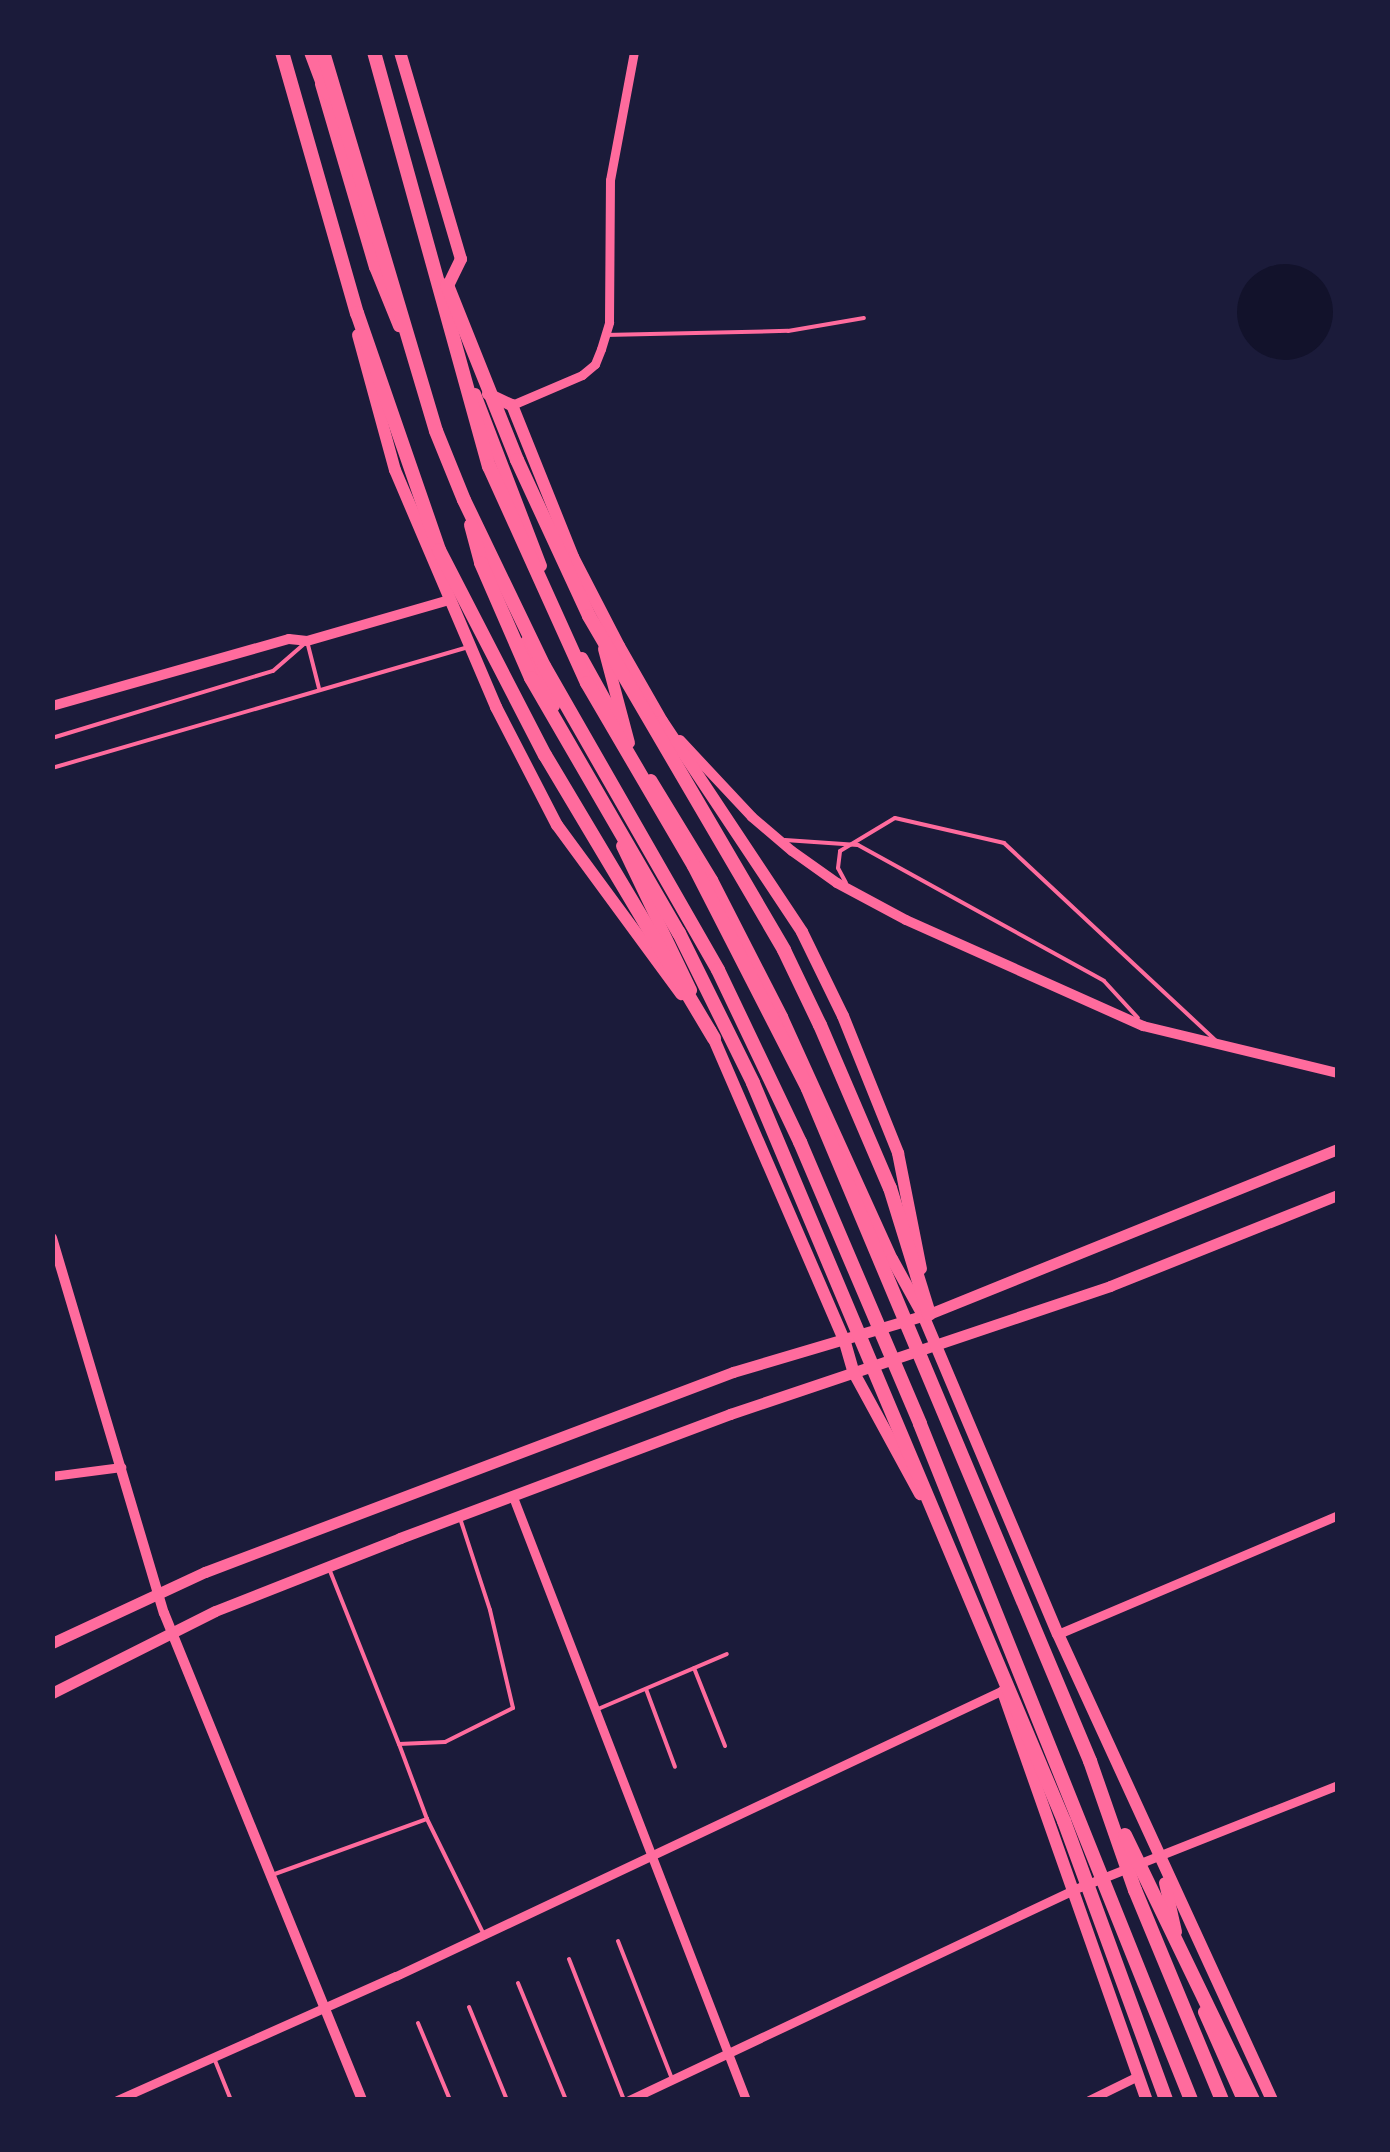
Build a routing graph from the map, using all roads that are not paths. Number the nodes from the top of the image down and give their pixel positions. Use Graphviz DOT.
graph roads {
  1 [pos="282,52"];
  2 [pos="312,52"];
  3 [pos="323,52"];
  4 [pos="372,52"];
  5 [pos="400,52"];
  6 [pos="634,52"];
  7 [pos="362,191"];
  8 [pos="429,239"];
  9 [pos="441,300"];
  10 [pos="864,318"];
  11 [pos="605,335"];
  12 [pos="472,386"];
  13 [pos="512,405"];
  14 [pos="464,500"];
  15 [pos="588,589"];
  16 [pos="450,600"];
  17 [pos="307,641"];
  18 [pos="470,647"];
  19 [pos="319,688"];
  20 [pos="52,706"];
  21 [pos="662,721"];
  22 [pos="52,738"];
  23 [pos="630,743"];
  24 [pos="52,768"];
  25 [pos="776,838"];
  26 [pos="850,842"];
  27 [pos="854,893"];
  28 [pos="1143,1026"];
  29 [pos="714,1038"];
  30 [pos="1228,1048"];
  31 [pos="1338,1073"];
  32 [pos="1338,1149"];
  33 [pos="1338,1195"];
  34 [pos="52,1238"];
  35 [pos="56,1251"];
  36 [pos="926,1314"];
  37 [pos="844,1338"];
  38 [pos="936,1345"];
  39 [pos="854,1374"];
  40 [pos="121,1466"];
  41 [pos="52,1476"];
  42 [pos="512,1498"];
  43 [pos="1338,1515"];
  44 [pos="460,1516"];
  45 [pos="328,1566"];
  46 [pos="159,1596"];
  47 [pos="1058,1634"];
  48 [pos="172,1635"];
  49 [pos="52,1644"];
  50 [pos="727,1654"];
  51 [pos="694,1668"];
  52 [pos="646,1689"];
  53 [pos="1002,1690"];
  54 [pos="52,1693"];
  55 [pos="596,1710"];
  56 [pos="399,1744"];
  57 [pos="725,1746"];
  58 [pos="1090,1762"];
  59 [pos="674,1767"];
  60 [pos="1338,1785"];
  61 [pos="428,1818"];
  62 [pos="652,1856"];
  63 [pos="1158,1857"];
  64 [pos="270,1876"];
  65 [pos="1074,1889"];
  66 [pos="483,1935"];
  67 [pos="618,1941"];
  68 [pos="569,1960"];
  69 [pos="518,1982"];
  70 [pos="468,2007"];
  71 [pos="325,2008"];
  72 [pos="418,2023"];
  73 [pos="1123,2034"];
  74 [pos="727,2052"];
  75 [pos="214,2057"];
  76 [pos="1138,2076"];
  77 [pos="672,2078"];
  78 [pos="117,2100"];
  79 [pos="231,2100"];
  80 [pos="362,2100"];
  81 [pos="450,2100"];
  82 [pos="507,2100"];
  83 [pos="566,2100"];
  84 [pos="626,2100"];
  85 [pos="746,2100"];
  86 [pos="1089,2100"];
  87 [pos="1147,2100"];
  88 [pos="1166,2100"];
  89 [pos="1191,2100"];
  90 [pos="1222,2100"];
  91 [pos="1243,2100"];
  92 [pos="1253,2100"];
  93 [pos="1272,2100"];
  1 -- 16 [label="main road"];
  1 -- 29 [label="highway"];
  2 -- 7 [label="highway"];
  2 -- 29 [label="main road"];
  3 -- 7 [label="highway"];
  4 -- 8 [label="highway"];
  4 -- 9 [label="main road"];
  5 -- 9 [label="main road"];
  6 -- 11 [label="street"];
  7 -- 14 [label="highway"];
  8 -- 36 [label="highway"];
  8 -- 58 [label="highway"];
  9 -- 12 [label="main road"];
  10 -- 11 [label="lane"];
  11 -- 13 [label="street"];
  12 -- 13 [label="main road"];
  12 -- 23 [label="main road"];
  13 -- 15 [label="main road"];
  14 -- 88 [label="highway"];
  14 -- 89 [label="highway"];
  15 -- 21 [label="main road"];
  15 -- 23 [label="main road"];
  16 -- 17 [label="street"];
  16 -- 18 [label="main road"];
  17 -- 19 [label="lane"];
  17 -- 20 [label="street"];
  17 -- 22 [label="lane"];
  18 -- 19 [label="lane"];
  18 -- 29 [label="main road"];
  19 -- 24 [label="lane"];
  21 -- 25 [label="street"];
  21 -- 36 [label="main road"];
  23 -- 36 [label="main road"];
  25 -- 26 [label="lane"];
  25 -- 27 [label="street"];
  26 -- 27 [label="lane"];
  26 -- 28 [label="lane"];
  26 -- 30 [label="lane"];
  27 -- 28 [label="street"];
  28 -- 30 [label="street"];
  29 -- 37 [label="main road"];
  30 -- 31 [label="street"];
  32 -- 36 [label="main road"];
  33 -- 38 [label="main road"];
  34 -- 35 [label="street"];
  35 -- 40 [label="street"];
  36 -- 37 [label="main road"];
  36 -- 38 [label="main road"];
  37 -- 39 [label="main road"];
  37 -- 46 [label="main road"];
  38 -- 39 [label="main road"];
  38 -- 47 [label="main road"];
  39 -- 42 [label="main road"];
  39 -- 53 [label="main road"];
  40 -- 41 [label="street"];
  40 -- 46 [label="street"];
  42 -- 44 [label="main road"];
  42 -- 55 [label="street"];
  43 -- 47 [label="street"];
  44 -- 45 [label="main road"];
  44 -- 56 [label="lane"];
  45 -- 48 [label="main road"];
  45 -- 56 [label="lane"];
  46 -- 48 [label="street"];
  46 -- 49 [label="main road"];
  47 -- 63 [label="main road"];
  48 -- 54 [label="main road"];
  48 -- 64 [label="street"];
  50 -- 51 [label="lane"];
  51 -- 52 [label="lane"];
  51 -- 57 [label="lane"];
  52 -- 55 [label="lane"];
  52 -- 59 [label="lane"];
  53 -- 62 [label="street"];
  53 -- 65 [label="main road"];
  55 -- 62 [label="street"];
  56 -- 61 [label="lane"];
  58 -- 90 [label="highway"];
  58 -- 92 [label="highway"];
  60 -- 63 [label="street"];
  61 -- 64 [label="lane"];
  61 -- 66 [label="lane"];
  62 -- 66 [label="street"];
  62 -- 74 [label="street"];
  63 -- 65 [label="street"];
  63 -- 91 [label="main road"];
  63 -- 93 [label="main road"];
  64 -- 71 [label="street"];
  65 -- 73 [label="main road"];
  65 -- 74 [label="street"];
  66 -- 71 [label="street"];
  67 -- 77 [label="lane"];
  68 -- 84 [label="lane"];
  69 -- 83 [label="lane"];
  70 -- 82 [label="lane"];
  71 -- 75 [label="street"];
  71 -- 80 [label="street"];
  72 -- 81 [label="lane"];
  73 -- 76 [label="main road"];
  73 -- 88 [label="main road"];
  74 -- 77 [label="street"];
  74 -- 85 [label="street"];
  75 -- 78 [label="street"];
  75 -- 79 [label="lane"];
  76 -- 86 [label="street"];
  76 -- 87 [label="main road"];
  77 -- 84 [label="street"];
}
